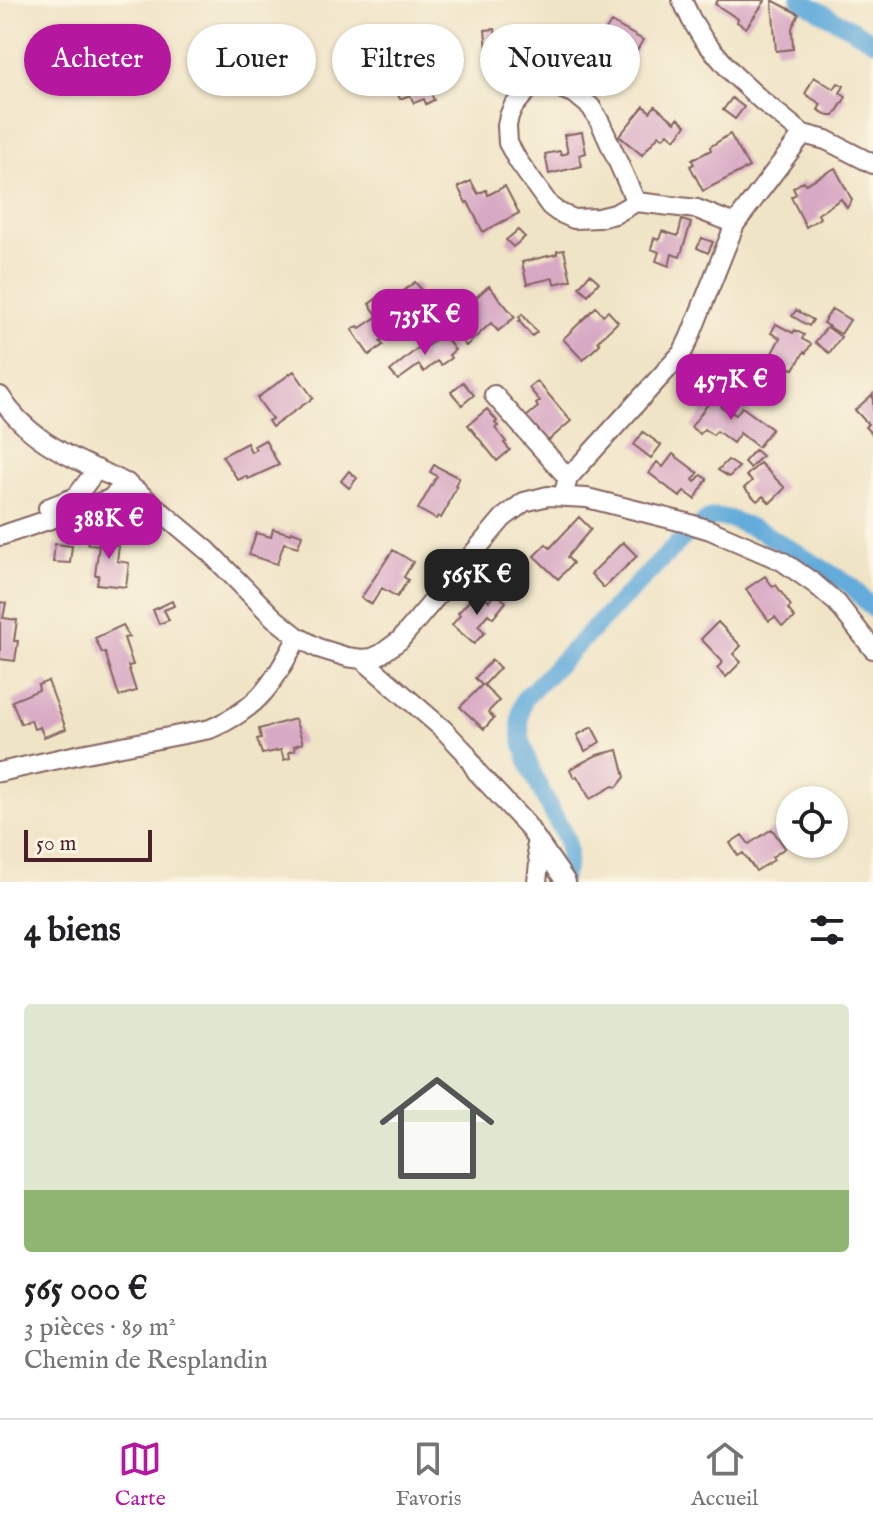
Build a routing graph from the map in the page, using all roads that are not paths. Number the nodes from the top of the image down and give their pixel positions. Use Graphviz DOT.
graph roads {
  1 [pos="682,0"];
  2 [pos="803,134"];
  3 [pos="873,164"];
  4 [pos="636,202"];
  5 [pos="735,224"];
  6 [pos="494,395"];
  7 [pos="0,396"];
  8 [pos="97,469"];
  9 [pos="127,483"];
  10 [pos="566,487"];
  11 [pos="0,525"];
  12 [pos="0,536"];
  13 [pos="298,637"];
  14 [pos="873,649"];
  15 [pos="362,659"];
  16 [pos="0,772"];
  17 [pos="535,836"];
  18 [pos="562,875"];
  19 [pos="537,882"];
  1 -- 2 [label="street"];
  2 -- 3 [label="street"];
  2 -- 5 [label="street"];
  4 -- 4 [label="street"];
  4 -- 5 [label="street"];
  5 -- 10 [label="street"];
  6 -- 10 [label="street"];
  7 -- 8 [label="street"];
  8 -- 9 [label="street"];
  8 -- 11 [label="street"];
  9 -- 12 [label="street"];
  9 -- 13 [label="street"];
  10 -- 14 [label="street"];
  10 -- 15 [label="street"];
  13 -- 15 [label="street"];
  13 -- 16 [label="street"];
  15 -- 17 [label="street"];
  17 -- 18 [label="street"];
  17 -- 19 [label="street"];
}
